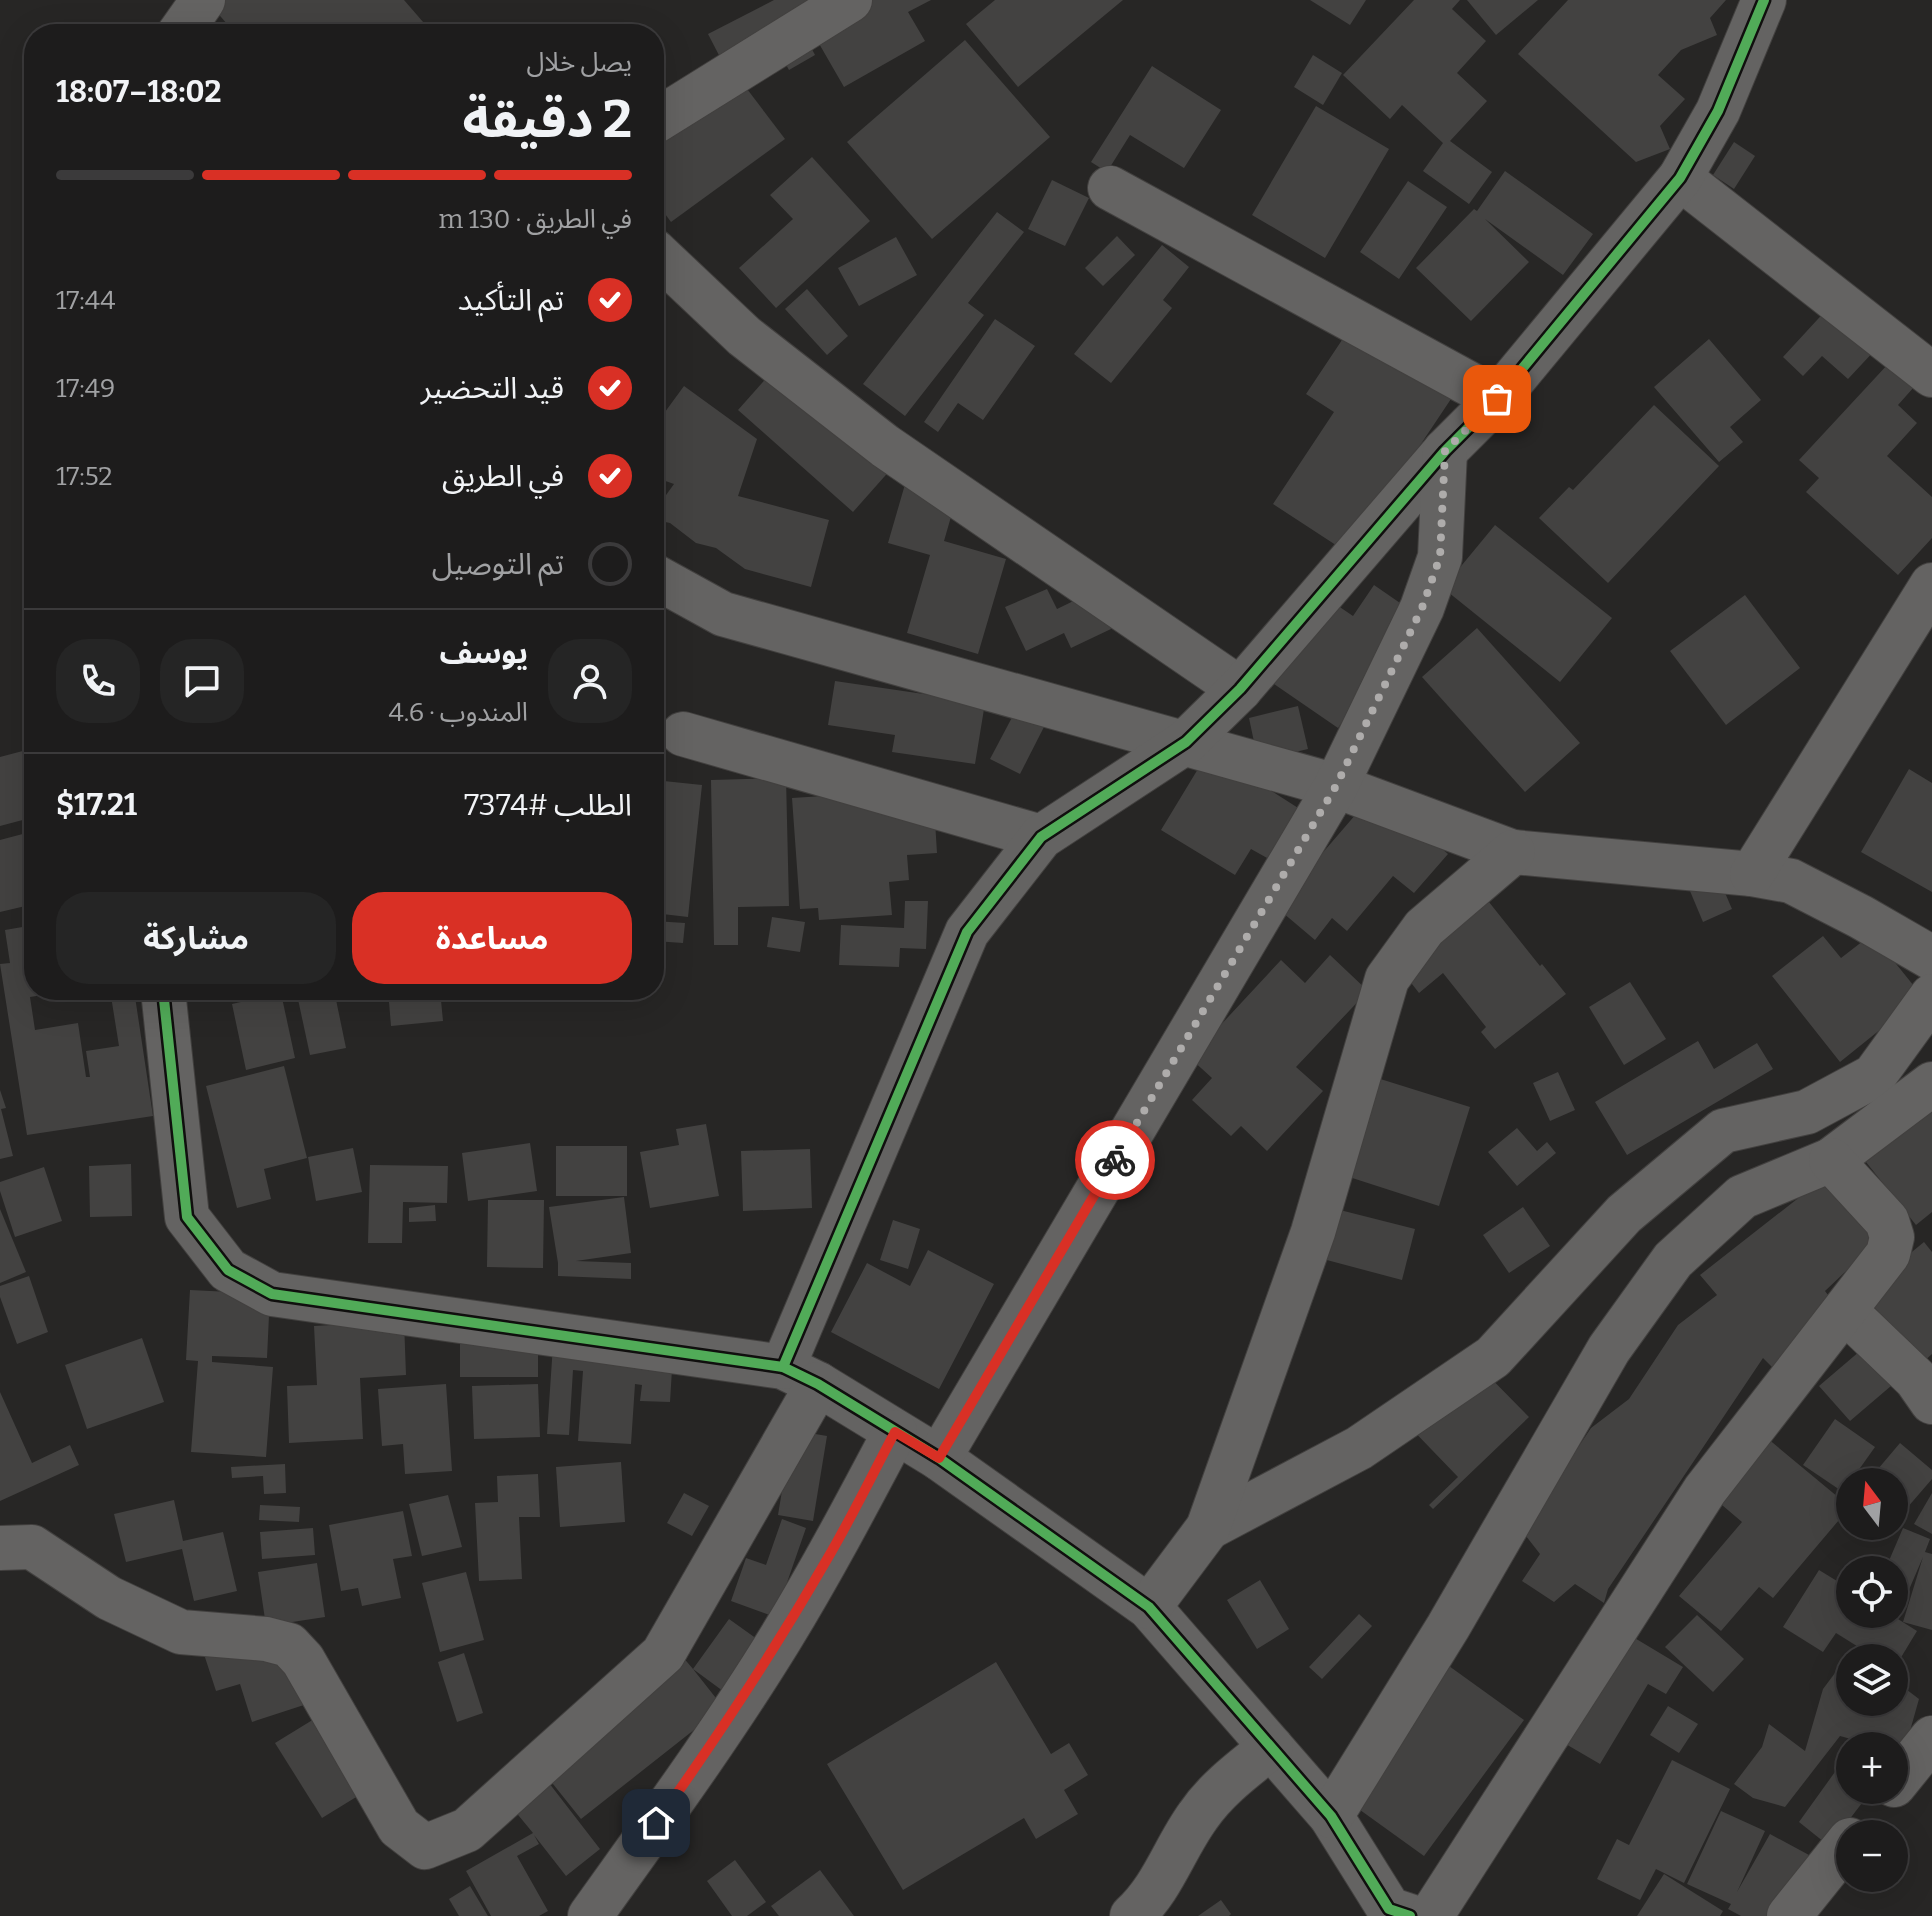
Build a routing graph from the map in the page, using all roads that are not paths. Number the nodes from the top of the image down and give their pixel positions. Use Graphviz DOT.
graph roads {
  1 [pos="203,0"];
  2 [pos="850,0"];
  3 [pos="1764,0"];
  4 [pos="186,24"];
  5 [pos="664,116"];
  6 [pos="1680,178"];
  7 [pos="1110,188"];
  8 [pos="664,260"];
  9 [pos="1932,375"];
  10 [pos="1497,399"];
  11 [pos="1445,451"];
  12 [pos="664,582"];
  13 [pos="1932,585"];
  14 [pos="1240,689"];
  15 [pos="683,734"];
  16 [pos="1186,742"];
  17 [pos="1336,786"];
  18 [pos="1041,837"];
  19 [pos="1513,852"];
  20 [pos="1752,874"];
  21 [pos="1932,958"];
  22 [pos="1932,996"];
  23 [pos="164,1000"];
  24 [pos="1932,1084"];
  25 [pos="1831,1160"];
  26 [pos="1845,1311"];
  27 [pos="801,1375"];
  28 [pos="1932,1402"];
  29 [pos="895,1432"];
  30 [pos="939,1458"];
  31 [pos="1208,1528"];
  32 [pos="0,1548"];
  33 [pos="1149,1607"];
  34 [pos="1932,1738"];
  35 [pos="1271,1747"];
  36 [pos="1908,1768"];
  37 [pos="1879,1804"];
  38 [pos="1331,1816"];
  39 [pos="1866,1820"];
  40 [pos="1836,1857"];
  41 [pos="1405,1914"];
  42 [pos="590,1916"];
  43 [pos="1132,1916"];
  44 [pos="1789,1916"];
  1 -- 4 [label="street"];
  2 -- 5 [label="street"];
  3 -- 6 [label="street"];
  6 -- 9 [label="street"];
  6 -- 10 [label="street"];
  7 -- 10 [label="street"];
  8 -- 14 [label="street"];
  10 -- 11 [label="street"];
  11 -- 14 [label="street"];
  11 -- 17 [label="street"];
  12 -- 16 [label="street"];
  13 -- 20 [label="street"];
  14 -- 16 [label="street"];
  15 -- 18 [label="street"];
  16 -- 17 [label="street"];
  16 -- 18 [label="street"];
  17 -- 19 [label="street"];
  17 -- 30 [label="street"];
  18 -- 27 [label="street"];
  19 -- 20 [label="street"];
  19 -- 31 [label="street"];
  20 -- 21 [label="street"];
  22 -- 31 [label="street"];
  23 -- 27 [label="street"];
  24 -- 25 [label="street"];
  25 -- 26 [label="street"];
  25 -- 38 [label="street"];
  26 -- 28 [label="street"];
  26 -- 41 [label="street"];
  27 -- 29 [label="street"];
  27 -- 32 [label="street"];
  29 -- 30 [label="street"];
  29 -- 42 [label="street"];
  30 -- 33 [label="street"];
  31 -- 33 [label="street"];
  33 -- 35 [label="street"];
  34 -- 36 [label="street"];
  35 -- 38 [label="street"];
  35 -- 43 [label="street"];
  37 -- 39 [label="street"];
  38 -- 41 [label="street"];
  40 -- 44 [label="street"];
}
